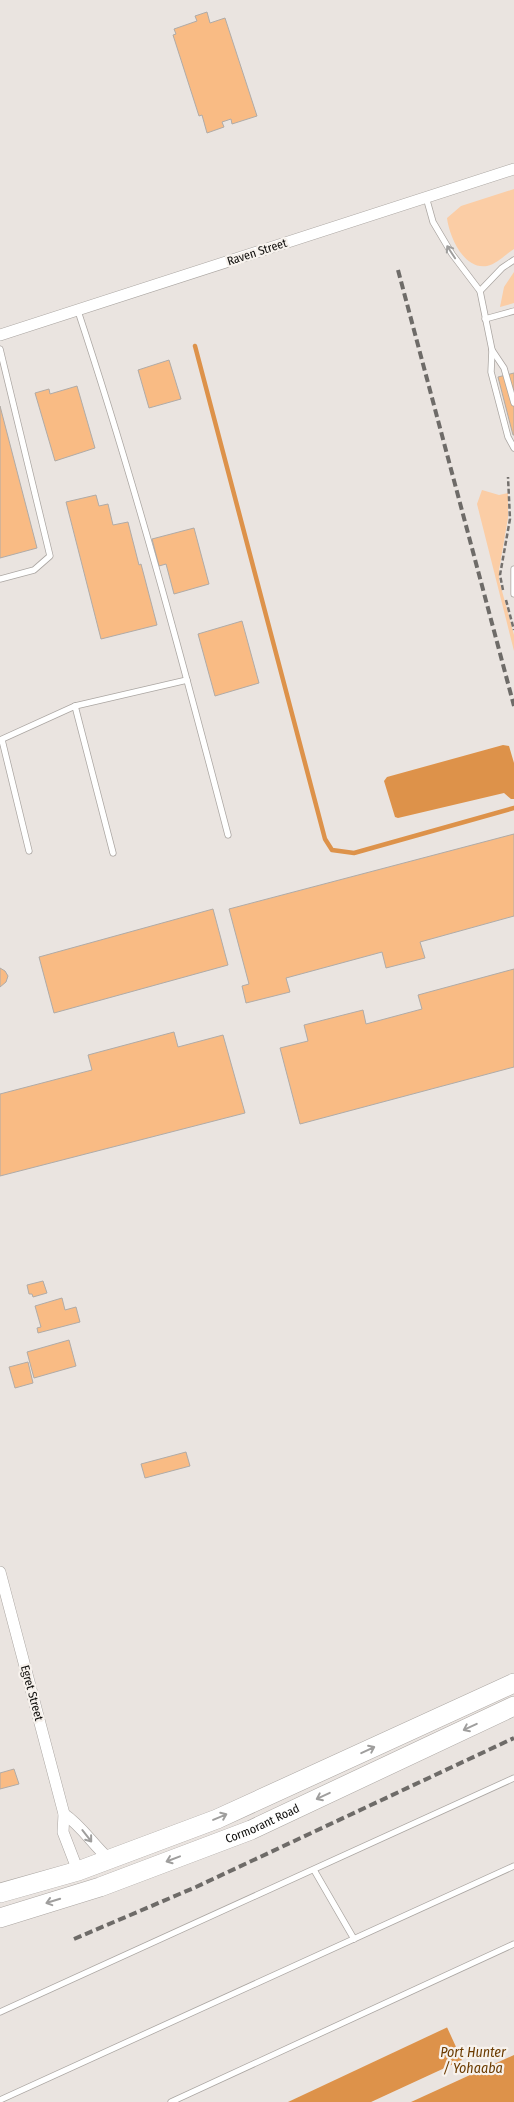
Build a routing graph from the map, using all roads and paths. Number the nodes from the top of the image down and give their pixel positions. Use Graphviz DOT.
graph roads {
  1 [pos="514,169"];
  2 [pos="426,197"];
  3 [pos="514,260"];
  4 [pos="480,291"];
  5 [pos="78,310"];
  6 [pos="514,311"];
  7 [pos="485,319"];
  8 [pos="0,335"];
  9 [pos="0,349"];
  10 [pos="492,350"];
  11 [pos="514,403"];
  12 [pos="514,448"];
  13 [pos="508,478"];
  14 [pos="514,569"];
  15 [pos="0,579"];
  16 [pos="514,594"];
  17 [pos="514,630"];
  18 [pos="187,680"];
  19 [pos="75,706"];
  20 [pos="1,740"];
  21 [pos="228,834"];
  22 [pos="30,851"];
  23 [pos="113,853"];
  24 [pos="0,1572"];
  25 [pos="514,1683"];
  26 [pos="514,1706"];
  27 [pos="514,1778"];
  28 [pos="64,1814"];
  29 [pos="109,1859"];
  30 [pos="514,1866"];
  31 [pos="314,1870"];
  32 [pos="78,1871"];
  33 [pos="100,1887"];
  34 [pos="0,1893"];
  35 [pos="0,1918"];
  36 [pos="354,1939"];
  37 [pos="514,1944"];
  38 [pos="0,2012"];
  39 [pos="0,2100"];
  40 [pos="171,2102"];
  1 -- 2 [label="street, Raven Street"];
  4 -- 2 [label="lane, one-way"];
  2 -- 5 [label="street, Raven Street"];
  3 -- 4 [label="lane"];
  4 -- 7 [label="lane"];
  5 -- 8 [label="street, Raven Street"];
  5 -- 18 [label="lane"];
  6 -- 7 [label="lane"];
  7 -- 10 [label="lane"];
  9 -- 15 [label="lane"];
  10 -- 11 [label="lane"];
  10 -- 12 [label="lane"];
  13 -- 17 [label="path"];
  14 -- 16 [label="lane"];
  18 -- 19 [label="lane"];
  18 -- 21 [label="lane"];
  19 -- 20 [label="lane"];
  19 -- 23 [label="lane"];
  20 -- 22 [label="lane"];
  24 -- 28 [label="street, Egret Street"];
  29 -- 25 [label="main road, Cormorant Road, one-way"];
  26 -- 33 [label="main road, Cormorant Road, one-way"];
  27 -- 31 [label="lane"];
  28 -- 29 [label="street, one-way"];
  28 -- 32 [label="street, Egret Street"];
  29 -- 32 [label="main road, Cormorant Road"];
  30 -- 36 [label="lane"];
  31 -- 36 [label="lane"];
  31 -- 38 [label="lane"];
  32 -- 33 [label="main road"];
  32 -- 34 [label="main road, Cormorant Road"];
  33 -- 35 [label="main road, Cormorant Road, one-way"];
  36 -- 39 [label="lane"];
  37 -- 40 [label="lane"];
}
